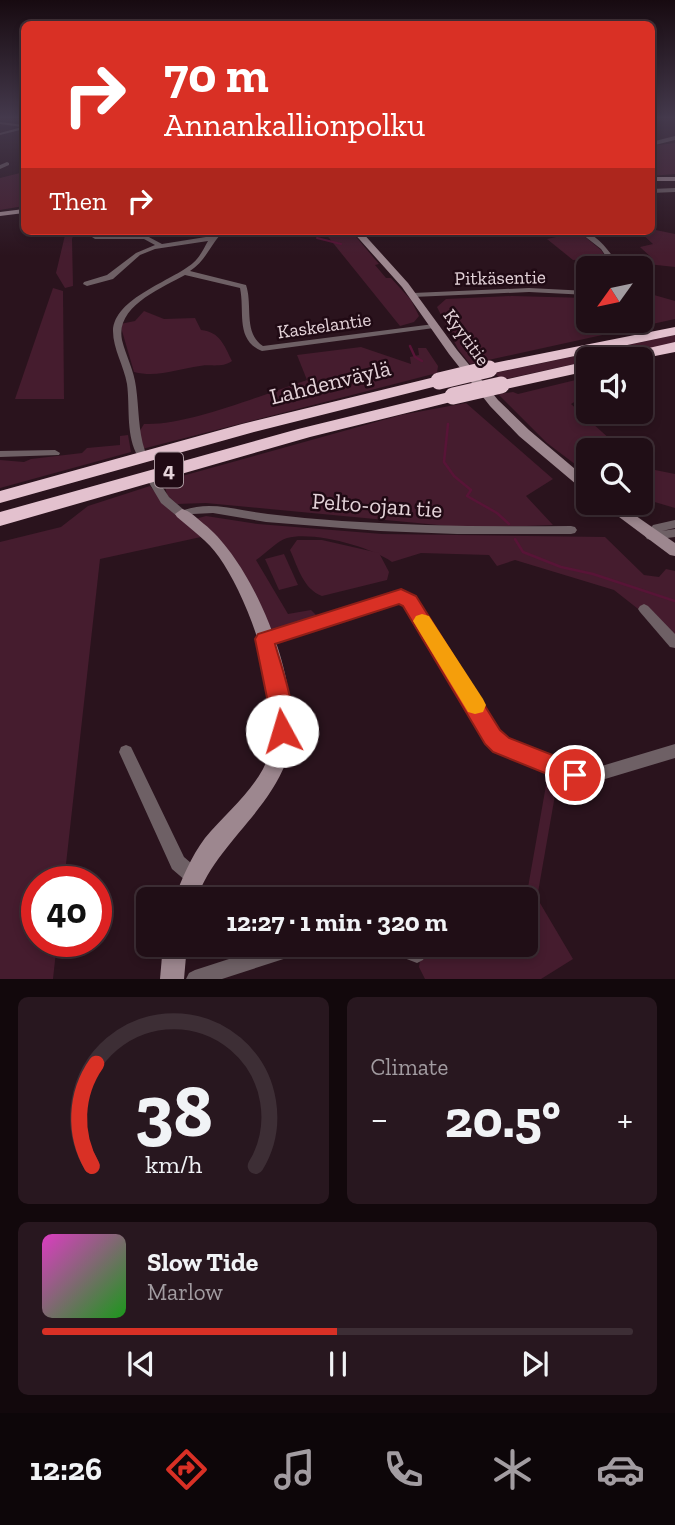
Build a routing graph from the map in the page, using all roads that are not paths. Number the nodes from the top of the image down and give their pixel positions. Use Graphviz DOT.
graph roads {
  1 [pos="655,180"];
  2 [pos="675,180"];
  3 [pos="675,190"];
  4 [pos="655,191"];
  5 [pos="21,211"];
  6 [pos="0,214"];
  7 [pos="216,235"];
  8 [pos="360,235"];
  9 [pos="586,235"];
  10 [pos="95,237"];
  11 [pos="212,238"];
  12 [pos="160,245"];
  13 [pos="609,256"];
  14 [pos="184,272"];
  15 [pos="87,284"];
  16 [pos="576,292"];
  17 [pos="413,295"];
  18 [pos="675,323"];
  19 [pos="434,326"];
  20 [pos="675,331"];
  21 [pos="675,349"];
  22 [pos="653,353"];
  23 [pos="542,358"];
  24 [pos="576,369"];
  25 [pos="55,453"];
  26 [pos="0,454"];
  27 [pos="555,460"];
  28 [pos="576,474"];
  29 [pos="576,478"];
  30 [pos="0,497"];
  31 [pos="182,514"];
  32 [pos="632,515"];
  33 [pos="639,515"];
  34 [pos="0,519"];
  35 [pos="571,530"];
  36 [pos="667,533"];
  37 [pos="675,551"];
  38 [pos="644,609"];
  39 [pos="264,639"];
  40 [pos="675,643"];
  41 [pos="675,751"];
  42 [pos="126,752"];
  43 [pos="192,876"];
  44 [pos="189,887"];
  45 [pos="175,957"];
  46 [pos="262,957"];
  47 [pos="172,979"];
  48 [pos="195,979"];
  1 -- 2 [label="main road"];
  3 -- 4 [label="street"];
  5 -- 6 [label="main road"];
  7 -- 11 [label="street"];
  8 -- 17 [label="main road, Kyytitie"];
  9 -- 13 [label="street"];
  10 -- 12 [label="street"];
  11 -- 12 [label="street"];
  11 -- 14 [label="street"];
  12 -- 15 [label="street"];
  14 -- 19 [label="street, Kaskelantie"];
  14 -- 31 [label="street"];
  16 -- 17 [label="street, Pitkäsentie"];
  17 -- 19 [label="main road, Kyytitie"];
  18 -- 23 [label="highway"];
  19 -- 27 [label="main road, Kyytitie"];
  20 -- 23 [label="highway, Lahdenväylä / 4"];
  21 -- 22 [label="highway"];
  23 -- 30 [label="highway, Lahdenväylä / 4, bridge"];
  24 -- 34 [label="highway, Lahdenväylä / 4, bridge"];
  25 -- 26 [label="street"];
  27 -- 28 [label="main road, Kyytitie"];
  27 -- 29 [label="main road, Kyytitie"];
  31 -- 35 [label="street, Pelto-ojan tie"];
  31 -- 39 [label="main road"];
  32 -- 36 [label="main road"];
  33 -- 36 [label="main road"];
  36 -- 37 [label="main road"];
  38 -- 40 [label="street"];
  39 -- 41 [label="street"];
  39 -- 43 [label="main road"];
  42 -- 43 [label="street"];
  43 -- 44 [label="main road"];
  45 -- 47 [label="main road"];
  46 -- 48 [label="street"];
}
